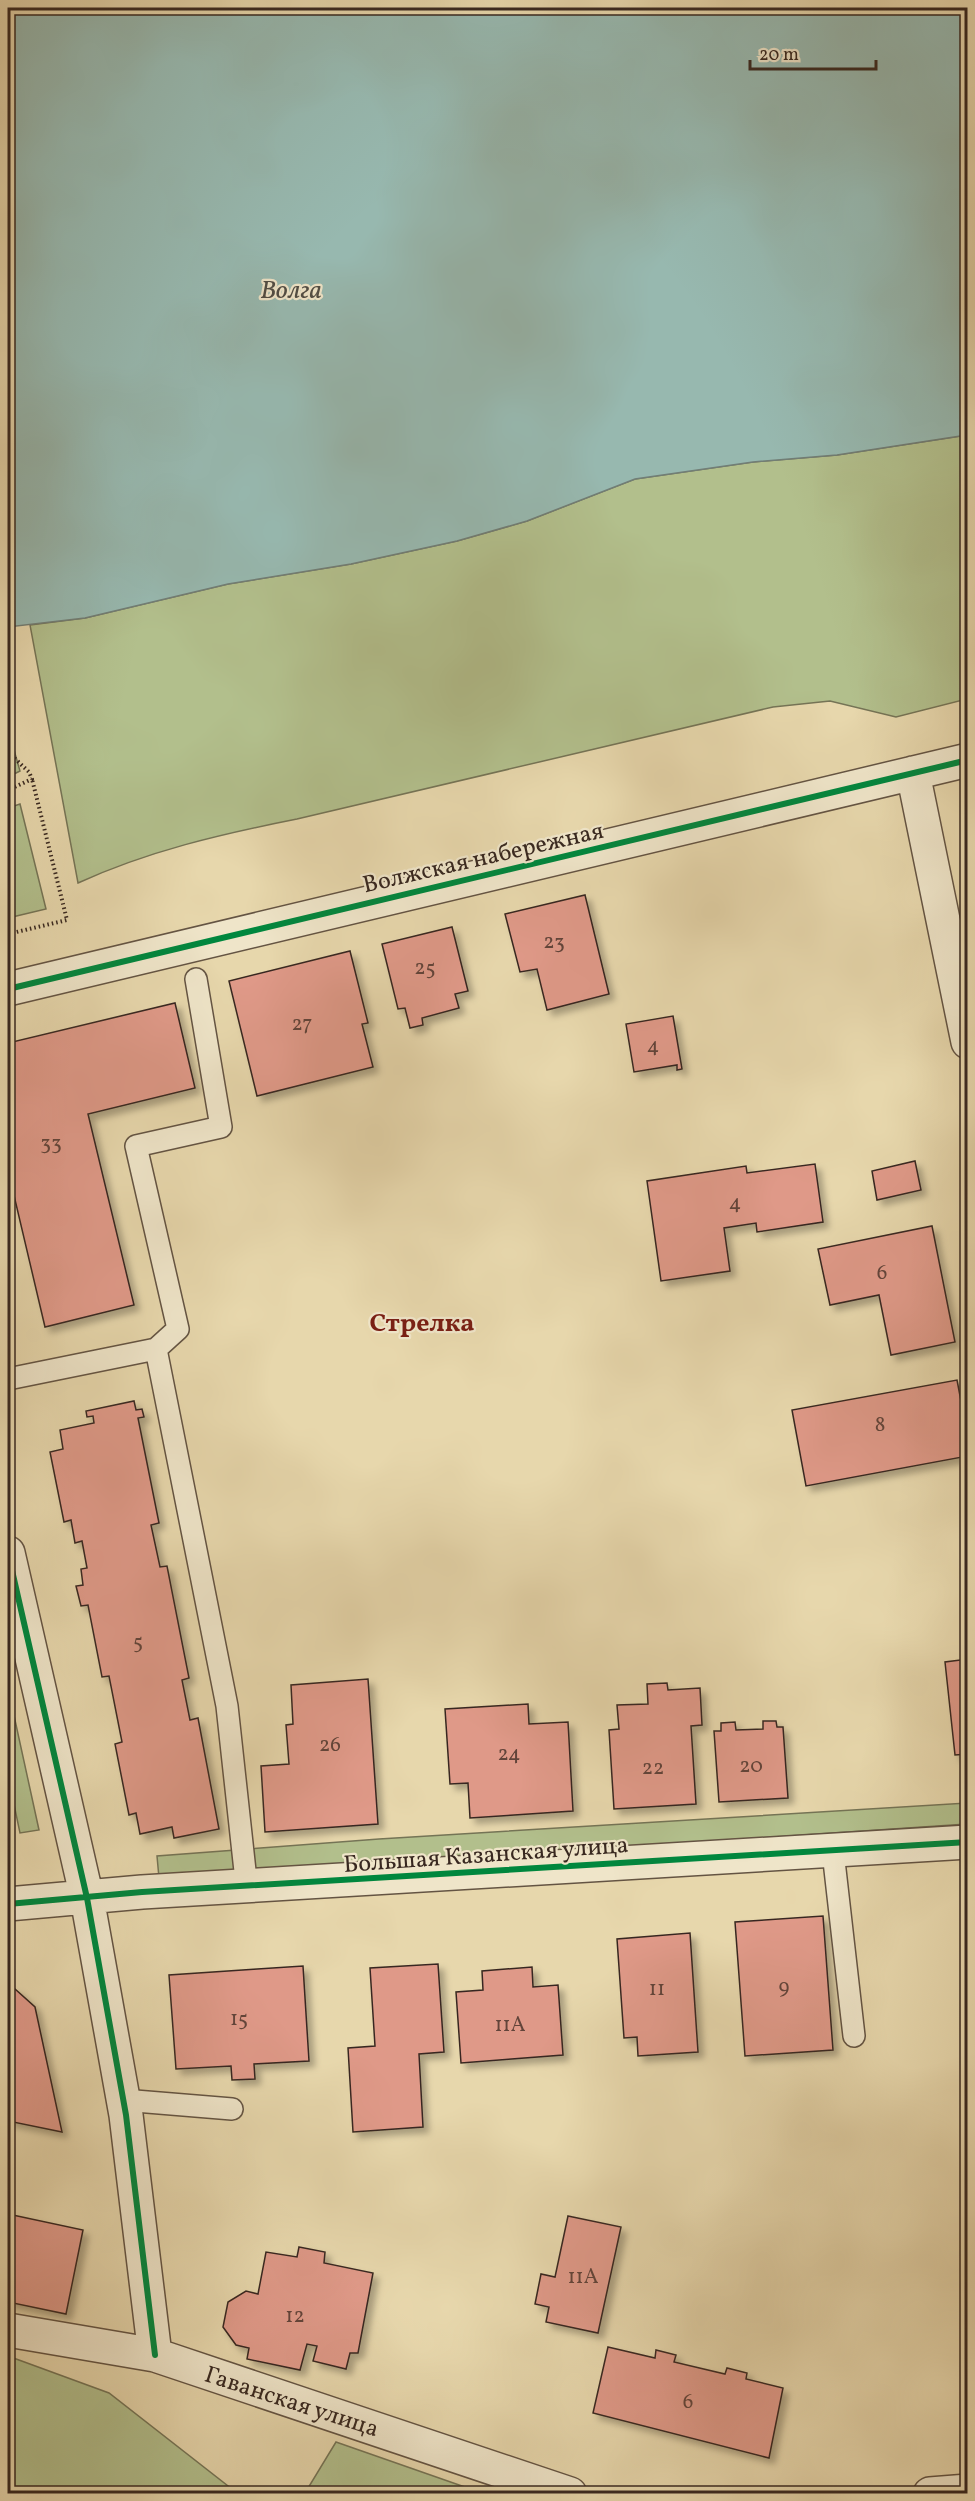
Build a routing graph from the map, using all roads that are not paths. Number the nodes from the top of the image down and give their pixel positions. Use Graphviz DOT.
graph roads {
  1 [pos="968,760"];
  2 [pos="913,773"];
  3 [pos="196,979"];
  4 [pos="8,988"];
  5 [pos="968,1042"];
  6 [pos="156,1349"];
  7 [pos="8,1379"];
  8 [pos="8,1553"];
  9 [pos="968,1842"];
  10 [pos="833,1852"];
  11 [pos="244,1887"];
  12 [pos="87,1898"];
  13 [pos="8,1904"];
  14 [pos="854,2036"];
  15 [pos="123,2100"];
  16 [pos="232,2109"];
  17 [pos="8,2330"];
  18 [pos="155,2355"];
  19 [pos="968,2491"];
  20 [pos="570,2493"];
  21 [pos="930,2493"];
  1 -- 2 [label="street, Волжская набережная"];
  2 -- 4 [label="street, Волжская набережная"];
  2 -- 5 [label="street"];
  3 -- 6 [label="lane"];
  6 -- 7 [label="lane"];
  6 -- 11 [label="lane"];
  8 -- 12 [label="street"];
  9 -- 10 [label="street, Большая Казанская улица"];
  10 -- 11 [label="street, Большая Казанская улица"];
  10 -- 14 [label="lane"];
  11 -- 12 [label="street, Большая Казанская улица"];
  12 -- 13 [label="street, Большая Казанская улица"];
  12 -- 15 [label="street"];
  15 -- 16 [label="lane"];
  15 -- 18 [label="street"];
  17 -- 18 [label="street, Гаванская улица"];
  18 -- 20 [label="street, Гаванская улица"];
  19 -- 21 [label="street"];
}
